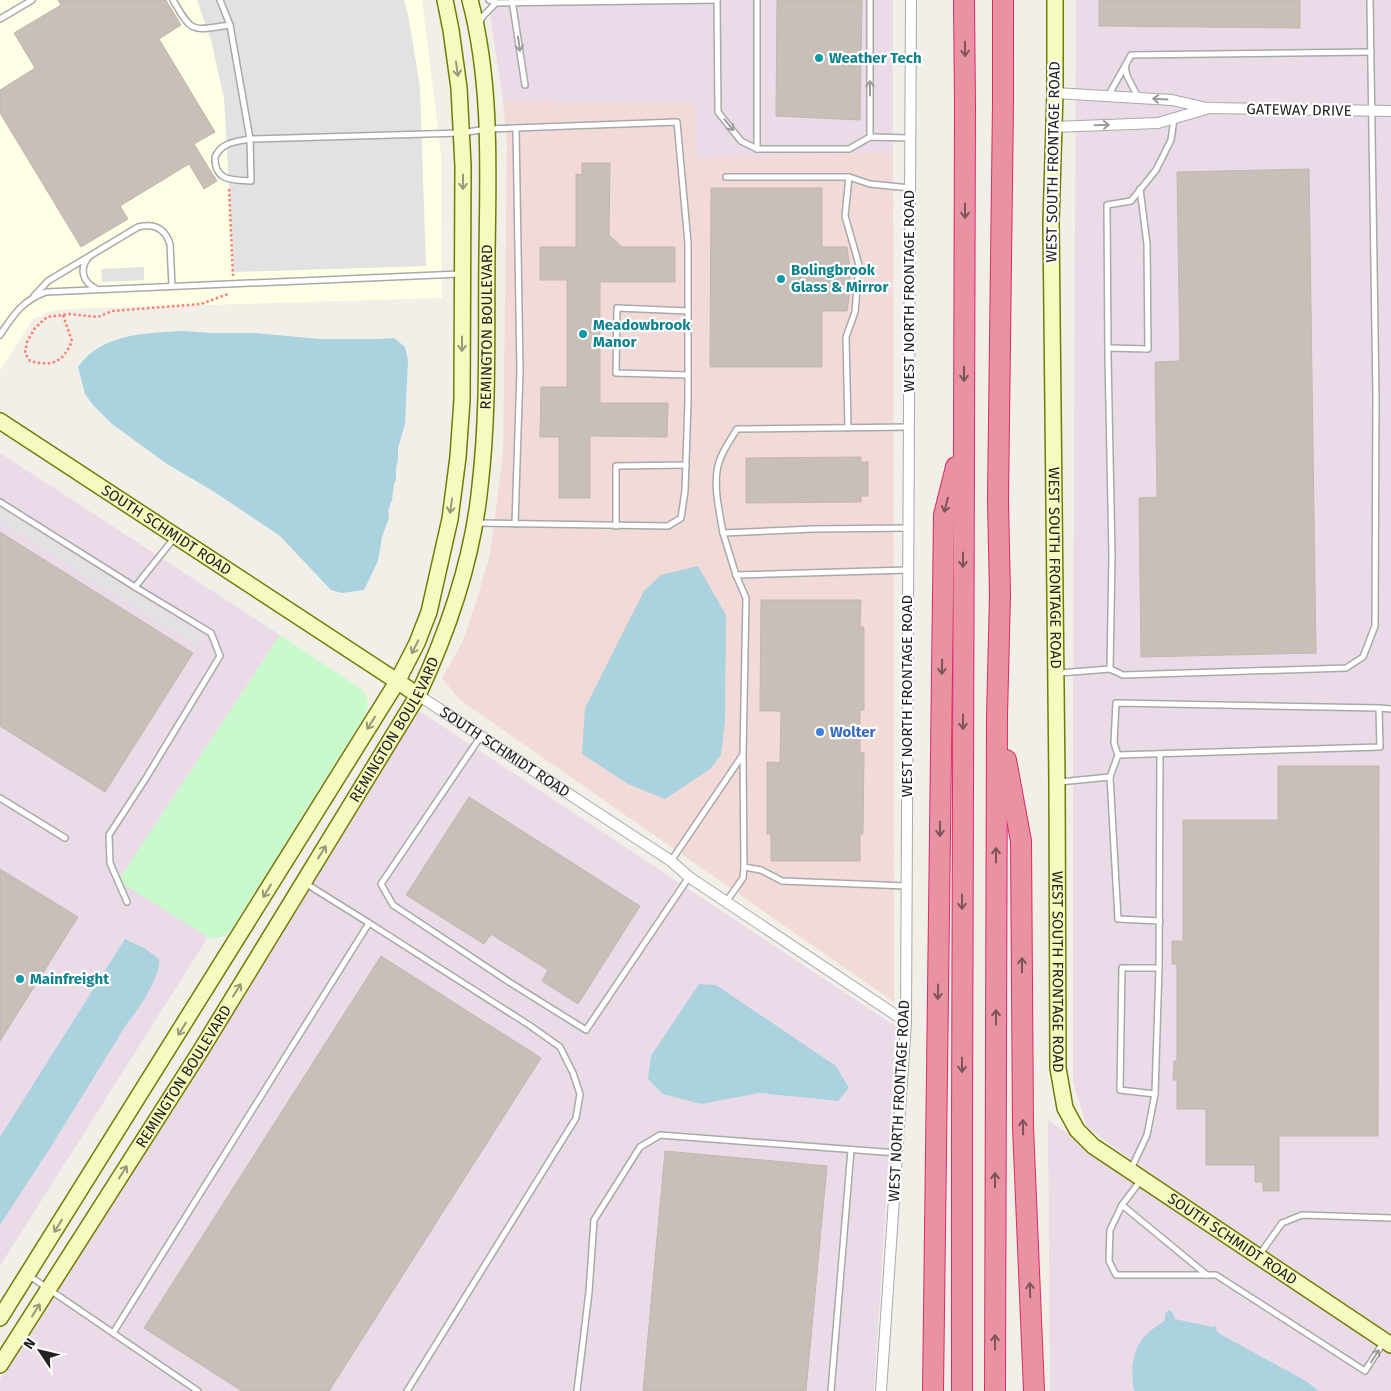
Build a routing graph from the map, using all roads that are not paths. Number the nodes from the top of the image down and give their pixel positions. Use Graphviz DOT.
graph roads {
  1 [pos="32,0"];
  2 [pos="173,0"];
  3 [pos="220,0"];
  4 [pos="445,0"];
  5 [pos="470,0"];
  6 [pos="489,0"];
  7 [pos="717,0"];
  8 [pos="757,0"];
  9 [pos="870,0"];
  10 [pos="911,0"];
  11 [pos="964,0"];
  12 [pos="1003,0"];
  13 [pos="1055,0"];
  14 [pos="1370,0"];
  15 [pos="512,1"];
  16 [pos="591,1"];
  17 [pos="496,3"];
  18 [pos="0,19"];
  19 [pos="230,26"];
  20 [pos="477,28"];
  21 [pos="1371,52"];
  22 [pos="1125,66"];
  23 [pos="525,85"];
  24 [pos="1055,93"];
  25 [pos="1108,96"];
  26 [pos="1139,98"];
  27 [pos="1207,108"];
  28 [pos="1371,111"];
  29 [pos="1391,111"];
  30 [pos="1174,119"];
  31 [pos="1054,127"];
  32 [pos="516,128"];
  33 [pos="487,129"];
  34 [pos="461,133"];
  35 [pos="870,137"];
  36 [pos="910,138"];
  37 [pos="250,139"];
  38 [pos="757,149"];
  39 [pos="726,177"];
  40 [pos="849,177"];
  41 [pos="910,188"];
  42 [pos="1140,189"];
  43 [pos="94,254"];
  44 [pos="463,274"];
  45 [pos="172,286"];
  46 [pos="96,289"];
  47 [pos="33,297"];
  48 [pos="688,311"];
  49 [pos="0,335"];
  50 [pos="1108,348"];
  51 [pos="688,375"];
  52 [pos="0,421"];
  53 [pos="909,427"];
  54 [pos="848,428"];
  55 [pos="963,441"];
  56 [pos="686,466"];
  57 [pos="0,502"];
  58 [pos="474,523"];
  59 [pos="515,524"];
  60 [pos="616,526"];
  61 [pos="908,528"];
  62 [pos="723,533"];
  63 [pos="175,536"];
  64 [pos="908,570"];
  65 [pos="736,575"];
  66 [pos="135,588"];
  67 [pos="1110,669"];
  68 [pos="1056,674"];
  69 [pos="397,682"];
  70 [pos="418,695"];
  71 [pos="1379,708"];
  72 [pos="1391,709"];
  73 [pos="997,716"];
  74 [pos="481,736"];
  75 [pos="1160,754"];
  76 [pos="743,755"];
  77 [pos="1118,755"];
  78 [pos="1110,777"];
  79 [pos="1057,782"];
  80 [pos="0,798"];
  81 [pos="65,838"];
  82 [pos="671,861"];
  83 [pos="744,867"];
  84 [pos="689,877"];
  85 [pos="303,882"];
  86 [pos="907,886"];
  87 [pos="127,902"];
  88 [pos="726,902"];
  89 [pos="1160,921"];
  90 [pos="369,923"];
  91 [pos="1160,968"];
  92 [pos="906,1022"];
  93 [pos="1155,1094"];
  94 [pos="1077,1130"];
  95 [pos="851,1150"];
  96 [pos="897,1153"];
  97 [pos="1135,1175"];
  98 [pos="1122,1205"];
  99 [pos="1391,1218"];
  100 [pos="1258,1256"];
  101 [pos="27,1275"];
  102 [pos="1207,1275"];
  103 [pos="48,1290"];
  104 [pos="0,1318"];
  105 [pos="113,1333"];
  106 [pos="1388,1343"];
  107 [pos="0,1366"];
  108 [pos="198,1391"];
  109 [pos="407,1391"];
  110 [pos="577,1391"];
  111 [pos="831,1391"];
  112 [pos="881,1391"];
  113 [pos="933,1391"];
  114 [pos="962,1391"];
  115 [pos="995,1391"];
  116 [pos="1034,1391"];
  1 -- 18 [label="lane"];
  2 -- 19 [label="lane"];
  3 -- 19 [label="lane"];
  4 -- 34 [label="street, REMINGTON BOULEVARD, one-way"];
  5 -- 20 [label="street, REMINGTON BOULEVARD"];
  6 -- 17 [label="lane"];
  7 -- 16 [label="lane"];
  7 -- 38 [label="lane, one-way"];
  8 -- 38 [label="lane"];
  35 -- 9 [label="lane, one-way"];
  10 -- 36 [label="street, WEST NORTH FRONTAGE ROAD"];
  11 -- 55 [label="highway, one-way"];
  12 -- 73 [label="highway"];
  13 -- 24 [label="street, WEST SOUTH FRONTAGE ROAD"];
  14 -- 21 [label="lane"];
  15 -- 16 [label="lane"];
  15 -- 17 [label="lane"];
  15 -- 23 [label="lane, one-way"];
  17 -- 20 [label="lane"];
  19 -- 37 [label="lane"];
  20 -- 33 [label="street, REMINGTON BOULEVARD"];
  21 -- 22 [label="lane"];
  21 -- 28 [label="lane"];
  22 -- 25 [label="lane"];
  22 -- 26 [label="lane"];
  24 -- 25 [label="street, GATEWAY DRIVE"];
  24 -- 31 [label="street, WEST SOUTH FRONTAGE ROAD"];
  25 -- 26 [label="street, GATEWAY DRIVE"];
  27 -- 26 [label="street, GATEWAY DRIVE, one-way"];
  27 -- 28 [label="street, GATEWAY DRIVE"];
  27 -- 30 [label="street, GATEWAY DRIVE"];
  28 -- 29 [label="street, GATEWAY DRIVE"];
  28 -- 67 [label="lane"];
  31 -- 30 [label="street, GATEWAY DRIVE, one-way"];
  30 -- 42 [label="lane"];
  31 -- 68 [label="street, WEST SOUTH FRONTAGE ROAD"];
  32 -- 33 [label="lane"];
  32 -- 48 [label="lane"];
  32 -- 59 [label="lane"];
  33 -- 34 [label="lane"];
  33 -- 58 [label="street, REMINGTON BOULEVARD"];
  34 -- 37 [label="lane"];
  34 -- 44 [label="street, REMINGTON BOULEVARD, one-way"];
  35 -- 36 [label="lane"];
  35 -- 38 [label="lane"];
  36 -- 41 [label="street, WEST NORTH FRONTAGE ROAD"];
  37 -- 37 [label="lane"];
  39 -- 40 [label="lane"];
  40 -- 41 [label="lane"];
  40 -- 54 [label="lane"];
  41 -- 53 [label="street, WEST NORTH FRONTAGE ROAD"];
  42 -- 50 [label="lane"];
  42 -- 50 [label="lane"];
  43 -- 45 [label="lane"];
  43 -- 46 [label="lane"];
  43 -- 47 [label="lane"];
  44 -- 45 [label="lane"];
  44 -- 69 [label="street, REMINGTON BOULEVARD, one-way"];
  45 -- 46 [label="lane"];
  46 -- 47 [label="lane"];
  47 -- 49 [label="lane"];
  48 -- 51 [label="lane"];
  48 -- 51 [label="lane"];
  50 -- 67 [label="lane"];
  51 -- 56 [label="lane"];
  52 -- 63 [label="street, SOUTH SCHMIDT ROAD"];
  53 -- 54 [label="lane"];
  53 -- 61 [label="street, WEST NORTH FRONTAGE ROAD"];
  54 -- 62 [label="lane"];
  55 -- 113 [label="highway, one-way"];
  55 -- 114 [label="highway, one-way"];
  56 -- 60 [label="lane"];
  56 -- 60 [label="lane"];
  57 -- 66 [label="lane"];
  58 -- 59 [label="lane"];
  58 -- 70 [label="street, REMINGTON BOULEVARD"];
  59 -- 60 [label="lane"];
  61 -- 62 [label="lane"];
  61 -- 64 [label="street, WEST NORTH FRONTAGE ROAD"];
  62 -- 65 [label="lane"];
  63 -- 66 [label="lane"];
  63 -- 69 [label="street, SOUTH SCHMIDT ROAD"];
  64 -- 65 [label="lane"];
  64 -- 86 [label="street, WEST NORTH FRONTAGE ROAD"];
  65 -- 76 [label="lane"];
  66 -- 87 [label="lane"];
  67 -- 68 [label="lane"];
  68 -- 79 [label="street, WEST SOUTH FRONTAGE ROAD"];
  69 -- 70 [label="street, SOUTH SCHMIDT ROAD"];
  69 -- 101 [label="street, REMINGTON BOULEVARD, one-way"];
  70 -- 74 [label="street, SOUTH SCHMIDT ROAD"];
  85 -- 70 [label="street, REMINGTON BOULEVARD, one-way"];
  71 -- 72 [label="lane"];
  71 -- 75 [label="lane"];
  71 -- 77 [label="lane"];
  115 -- 73 [label="highway, one-way"];
  116 -- 73 [label="highway, one-way"];
  74 -- 82 [label="street, SOUTH SCHMIDT ROAD"];
  74 -- 84 [label="lane"];
  75 -- 77 [label="lane"];
  75 -- 89 [label="lane"];
  76 -- 82 [label="lane"];
  76 -- 83 [label="lane"];
  77 -- 78 [label="lane"];
  78 -- 79 [label="lane"];
  78 -- 89 [label="lane"];
  79 -- 94 [label="street, WEST SOUTH FRONTAGE ROAD"];
  80 -- 81 [label="lane"];
  82 -- 84 [label="street, SOUTH SCHMIDT ROAD"];
  83 -- 86 [label="lane"];
  83 -- 88 [label="lane"];
  84 -- 88 [label="street, SOUTH SCHMIDT ROAD"];
  85 -- 90 [label="lane"];
  103 -- 85 [label="street, REMINGTON BOULEVARD, one-way"];
  86 -- 92 [label="street, WEST NORTH FRONTAGE ROAD"];
  88 -- 92 [label="street, SOUTH SCHMIDT ROAD"];
  89 -- 91 [label="lane"];
  90 -- 105 [label="lane"];
  90 -- 109 [label="lane"];
  91 -- 93 [label="lane"];
  91 -- 93 [label="lane"];
  92 -- 96 [label="street, WEST NORTH FRONTAGE ROAD"];
  93 -- 97 [label="lane"];
  94 -- 97 [label="street, SOUTH SCHMIDT ROAD"];
  95 -- 96 [label="lane"];
  95 -- 110 [label="lane"];
  95 -- 111 [label="lane"];
  96 -- 112 [label="street, WEST NORTH FRONTAGE ROAD"];
  97 -- 98 [label="lane"];
  97 -- 100 [label="street, SOUTH SCHMIDT ROAD"];
  98 -- 102 [label="lane"];
  98 -- 102 [label="lane"];
  99 -- 100 [label="lane"];
  100 -- 106 [label="street, SOUTH SCHMIDT ROAD"];
  101 -- 103 [label="lane"];
  101 -- 104 [label="street, REMINGTON BOULEVARD"];
  102 -- 106 [label="lane, one-way"];
  103 -- 105 [label="lane"];
  107 -- 103 [label="street, REMINGTON BOULEVARD, one-way"];
  105 -- 108 [label="lane"];
}
